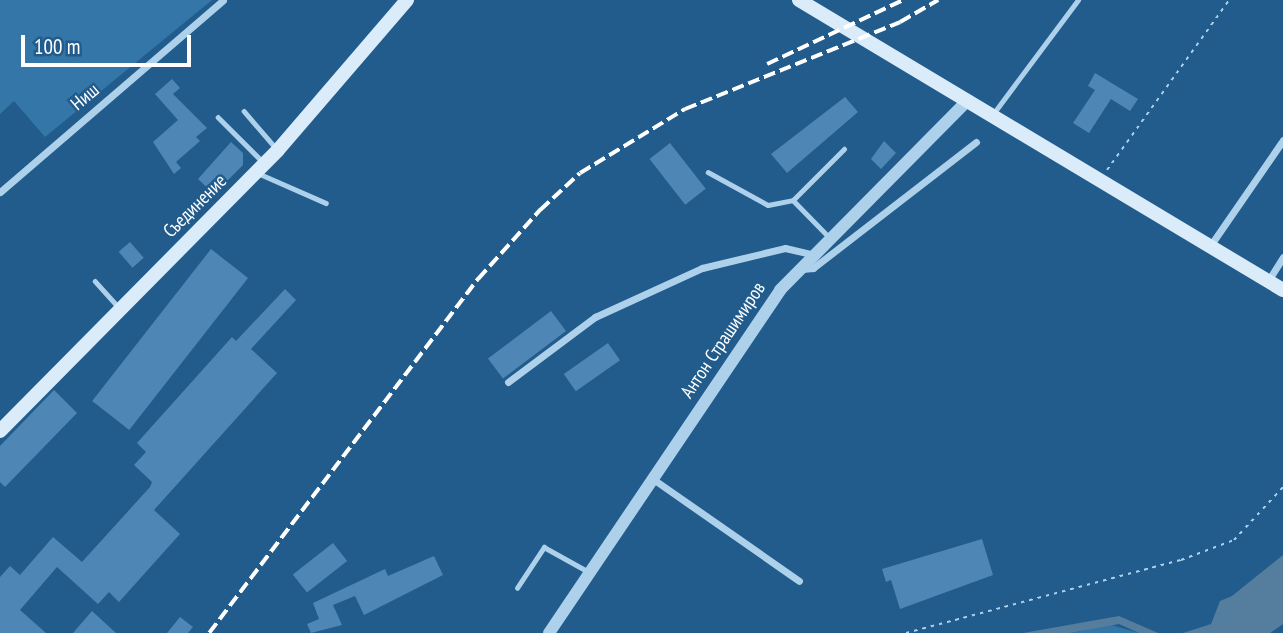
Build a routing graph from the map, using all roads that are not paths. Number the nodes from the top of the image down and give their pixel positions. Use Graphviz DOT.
graph roads {
  1 [pos="223,0"];
  2 [pos="407,0"];
  3 [pos="799,0"];
  4 [pos="1078,0"];
  5 [pos="968,100"];
  6 [pos="244,111"];
  7 [pos="993,115"];
  8 [pos="218,117"];
  9 [pos="1283,140"];
  10 [pos="976,142"];
  11 [pos="844,149"];
  12 [pos="278,150"];
  13 [pos="260,168"];
  14 [pos="708,172"];
  15 [pos="0,192"];
  16 [pos="793,200"];
  17 [pos="326,203"];
  18 [pos="829,237"];
  19 [pos="1210,246"];
  20 [pos="811,254"];
  21 [pos="1283,257"];
  22 [pos="797,269"];
  23 [pos="95,281"];
  24 [pos="1268,281"];
  25 [pos="1283,290"];
  26 [pos="120,308"];
  27 [pos="508,382"];
  28 [pos="0,431"];
  29 [pos="653,479"];
  30 [pos="590,573"];
  31 [pos="799,581"];
  32 [pos="517,588"];
  33 [pos="549,633"];
  1 -- 15 [label="street, Ниш"];
  2 -- 12 [label="main road, Съединение"];
  3 -- 5 [label="main road"];
  4 -- 7 [label="lane"];
  5 -- 7 [label="main road"];
  5 -- 18 [label="street, Антон Страшимиров"];
  6 -- 12 [label="lane"];
  7 -- 19 [label="main road"];
  8 -- 13 [label="lane"];
  9 -- 19 [label="street"];
  10 -- 22 [label="street"];
  11 -- 16 [label="lane"];
  12 -- 13 [label="main road, Съединение"];
  13 -- 17 [label="lane"];
  13 -- 26 [label="main road, Съединение"];
  14 -- 16 [label="lane"];
  16 -- 18 [label="lane"];
  18 -- 20 [label="street, Антон Страшимиров"];
  19 -- 24 [label="main road"];
  20 -- 22 [label="street, Антон Страшимиров"];
  20 -- 27 [label="street"];
  21 -- 24 [label="street"];
  22 -- 29 [label="street, Антон Страшимиров"];
  23 -- 26 [label="lane"];
  24 -- 25 [label="main road"];
  26 -- 28 [label="main road, Съединение"];
  29 -- 30 [label="street, Антон Страшимиров"];
  29 -- 31 [label="street"];
  30 -- 32 [label="lane"];
  30 -- 33 [label="street, Антон Страшимиров"];
}
